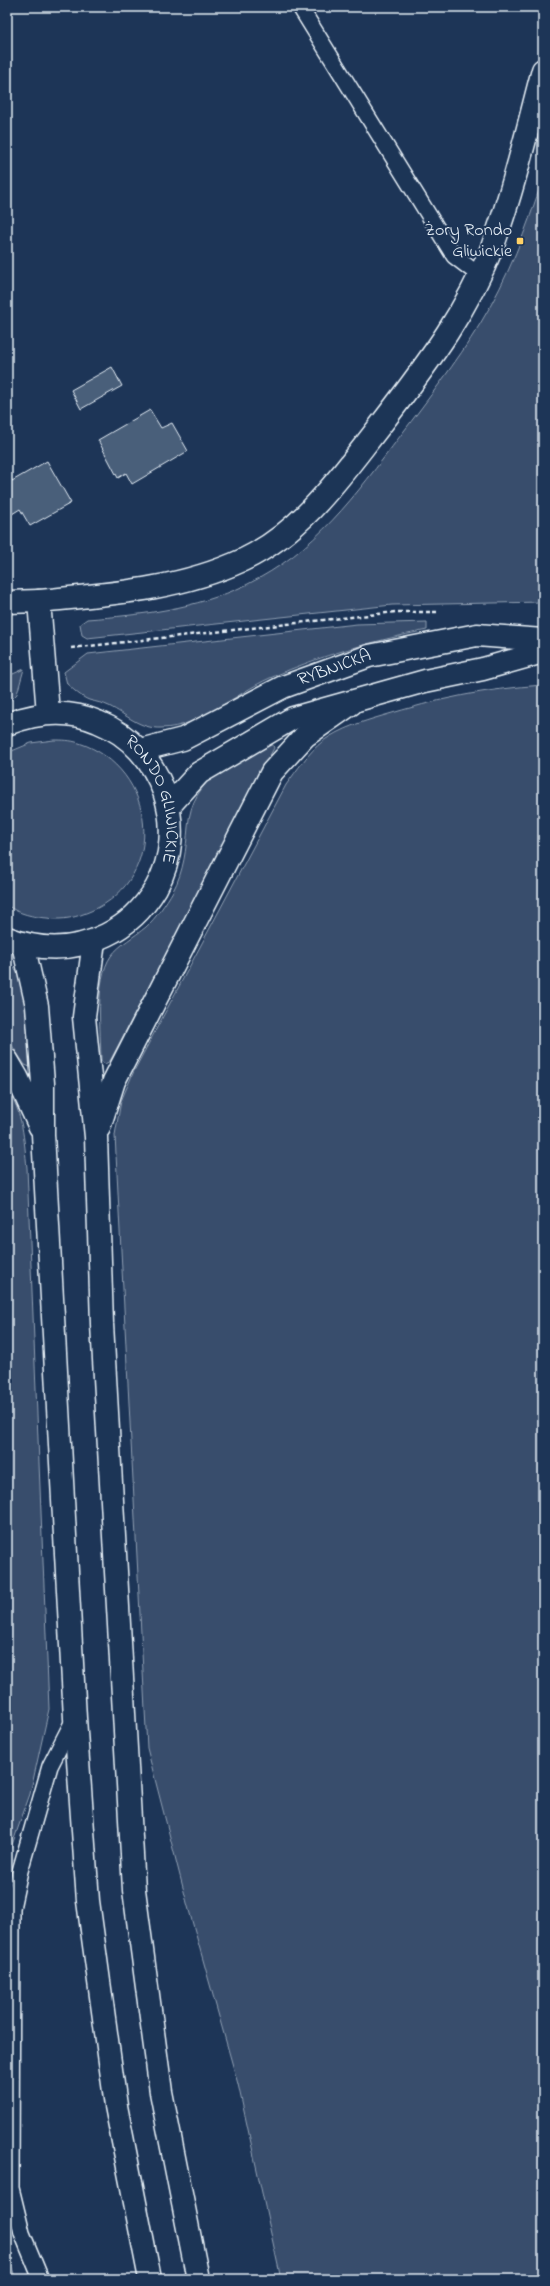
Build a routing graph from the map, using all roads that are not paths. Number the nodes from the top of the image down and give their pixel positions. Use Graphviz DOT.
graph roads {
  1 [pos="300,7"];
  2 [pos="543,70"];
  3 [pos="479,275"];
  4 [pos="39,601"];
  5 [pos="7,602"];
  6 [pos="543,640"];
  7 [pos="543,652"];
  8 [pos="351,704"];
  9 [pos="48,713"];
  10 [pos="7,724"];
  11 [pos="140,750"];
  12 [pos="169,806"];
  13 [pos="15,941"];
  14 [pos="94,941"];
  15 [pos="7,1060"];
  16 [pos="43,1134"];
  17 [pos="96,1137"];
  18 [pos="75,1718"];
  19 [pos="42,2279"];
  20 [pos="150,2279"];
  21 [pos="198,2279"];
  1 -- 3 [label="lane"];
  2 -- 3 [label="main road"];
  3 -- 4 [label="main road"];
  4 -- 5 [label="main road"];
  4 -- 9 [label="main road"];
  6 -- 11 [label="main road, RYBNICKA"];
  7 -- 8 [label="main road, RYBNICKA"];
  8 -- 12 [label="main road, RYBNICKA"];
  8 -- 17 [label="main road"];
  9 -- 10 [label="main road, RONDO GLIWICKIE"];
  9 -- 11 [label="main road, RONDO GLIWICKIE"];
  11 -- 12 [label="main road, RONDO GLIWICKIE"];
  12 -- 14 [label="main road, RONDO GLIWICKIE"];
  13 -- 14 [label="main road, RONDO GLIWICKIE"];
  13 -- 16 [label="main road"];
  14 -- 17 [label="main road"];
  15 -- 16 [label="main road"];
  16 -- 18 [label="main road"];
  17 -- 21 [label="main road"];
  18 -- 19 [label="lane"];
  18 -- 20 [label="main road"];
}
